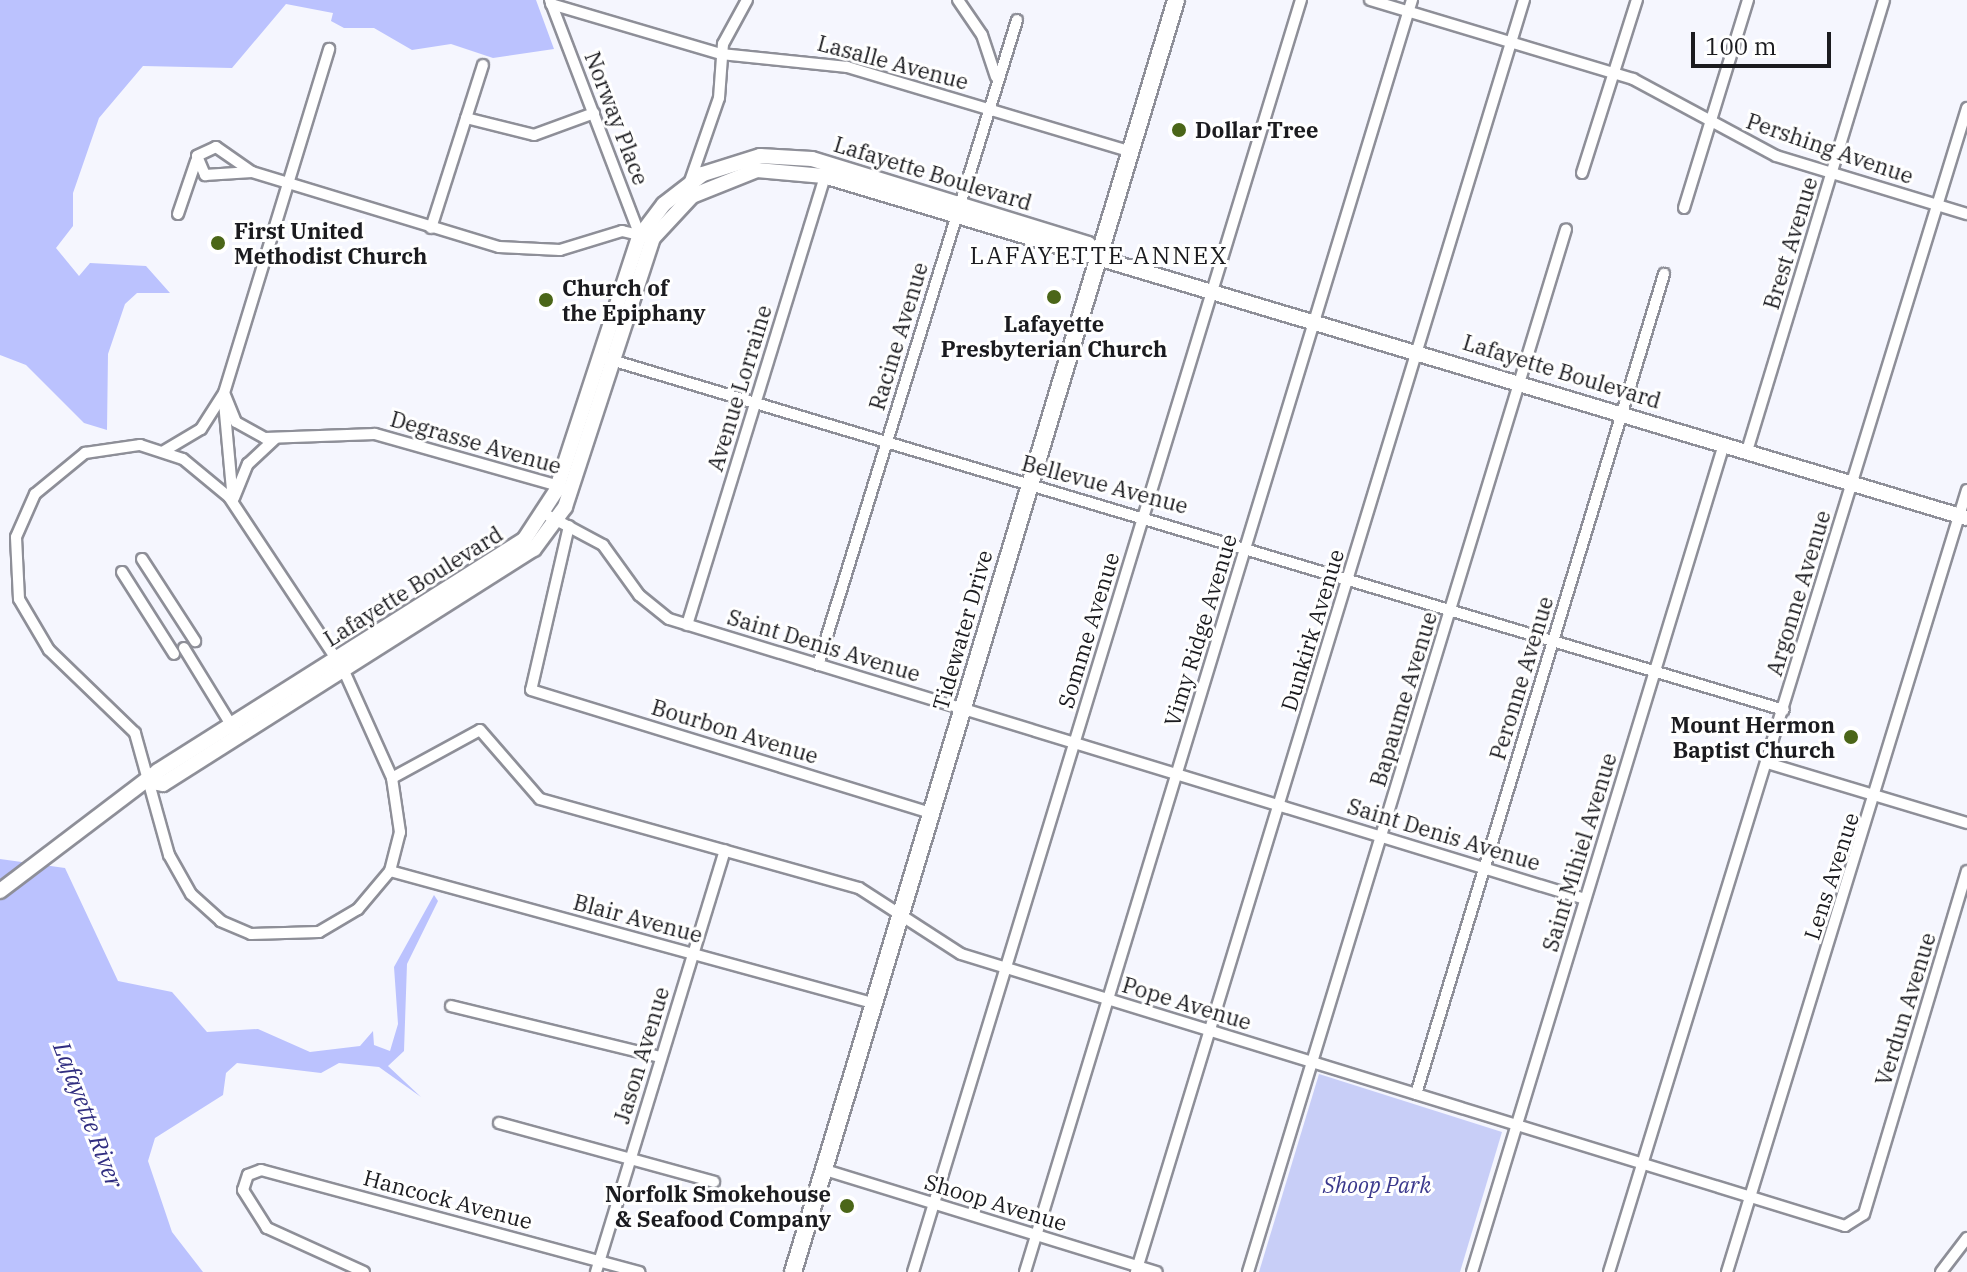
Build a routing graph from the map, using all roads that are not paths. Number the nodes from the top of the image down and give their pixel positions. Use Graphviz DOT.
graph roads {
  1 [pos="747,0"];
  2 [pos="958,0"];
  3 [pos="1176,0"];
  4 [pos="1301,0"];
  5 [pos="1370,0"];
  6 [pos="1412,0"];
  7 [pos="1524,0"];
  8 [pos="1637,0"];
  9 [pos="1748,0"];
  10 [pos="1884,0"];
  11 [pos="551,2"];
  12 [pos="1409,12"];
  13 [pos="1017,20"];
  14 [pos="1511,42"];
  15 [pos="329,49"];
  16 [pos="721,54"];
  17 [pos="483,65"];
  18 [pos="1614,73"];
  19 [pos="996,77"];
  20 [pos="987,108"];
  21 [pos="1967,108"];
  22 [pos="594,113"];
  23 [pos="466,118"];
  24 [pos="1710,123"];
  25 [pos="1129,151"];
  26 [pos="196,161"];
  27 [pos="826,169"];
  28 [pos="252,172"];
  29 [pos="1582,173"];
  30 [pos="1831,173"];
  31 [pos="287,185"];
  32 [pos="690,190"];
  33 [pos="1937,205"];
  34 [pos="1684,208"];
  35 [pos="957,209"];
  36 [pos="178,214"];
  37 [pos="1967,214"];
  38 [pos="431,228"];
  39 [pos="1566,229"];
  40 [pos="640,235"];
  41 [pos="646,251"];
  42 [pos="1097,254"];
  43 [pos="1664,274"];
  44 [pos="1213,288"];
  45 [pos="1316,319"];
  46 [pos="1418,350"];
  47 [pos="605,358"];
  48 [pos="1521,381"];
  49 [pos="224,393"];
  50 [pos="755,404"];
  51 [pos="1622,412"];
  52 [pos="275,439"];
  53 [pos="886,444"];
  54 [pos="1724,444"];
  55 [pos="164,451"];
  56 [pos="1747,451"];
  57 [pos="1027,483"];
  58 [pos="1852,484"];
  59 [pos="565,488"];
  60 [pos="1967,490"];
  61 [pos="233,503"];
  62 [pos="1145,515"];
  63 [pos="1963,517"];
  64 [pos="557,520"];
  65 [pos="1246,545"];
  66 [pos="142,559"];
  67 [pos="122,572"];
  68 [pos="1349,577"];
  69 [pos="1451,608"];
  70 [pos="687,625"];
  71 [pos="1553,640"];
  72 [pos="195,641"];
  73 [pos="818,665"];
  74 [pos="340,666"];
  75 [pos="1654,671"];
  76 [pos="963,708"];
  77 [pos="1784,710"];
  78 [pos="235,730"];
  79 [pos="1075,742"];
  80 [pos="1767,763"];
  81 [pos="1178,774"];
  82 [pos="392,778"];
  83 [pos="152,782"];
  84 [pos="1877,796"];
  85 [pos="1279,805"];
  86 [pos="932,813"];
  87 [pos="1967,823"];
  88 [pos="1381,835"];
  89 [pos="725,850"];
  90 [pos="1484,867"];
  91 [pos="390,871"];
  92 [pos="1967,871"];
  93 [pos="0,891"];
  94 [pos="1585,899"];
  95 [pos="904,913"];
  96 [pos="693,954"];
  97 [pos="1006,968"];
  98 [pos="1108,1000"];
  99 [pos="876,1004"];
  100 [pos="451,1006"];
  101 [pos="1211,1031"];
  102 [pos="661,1057"];
  103 [pos="1312,1062"];
  104 [pos="1416,1094"];
  105 [pos="499,1123"];
  106 [pos="1517,1125"];
  107 [pos="630,1158"];
  108 [pos="1881,1159"];
  109 [pos="1645,1165"];
  110 [pos="825,1170"];
  111 [pos="714,1182"];
  112 [pos="1753,1198"];
  113 [pos="934,1204"];
  114 [pos="1036,1235"];
  115 [pos="1967,1238"];
  116 [pos="597,1266"];
  117 [pos="1137,1269"];
  118 [pos="364,1272"];
  119 [pos="639,1272"];
  120 [pos="793,1272"];
  121 [pos="913,1272"];
  122 [pos="1025,1272"];
  123 [pos="1157,1272"];
  124 [pos="1248,1272"];
  125 [pos="1472,1272"];
  126 [pos="1609,1272"];
  127 [pos="1727,1272"];
  128 [pos="1941,1272"];
  1 -- 16 [label="street"];
  2 -- 19 [label="street"];
  3 -- 25 [label="highway, Tidewater Drive"];
  4 -- 44 [label="street, Somme Avenue"];
  5 -- 12 [label="street, Pershing Avenue"];
  6 -- 12 [label="street, Vimy Ridge Avenue"];
  7 -- 14 [label="street, Dunkirk Avenue"];
  8 -- 18 [label="street"];
  9 -- 24 [label="street"];
  10 -- 30 [label="street, Brest Avenue"];
  11 -- 16 [label="street, Lasalle Avenue"];
  11 -- 22 [label="street, Norway Place"];
  12 -- 14 [label="street, Pershing Avenue"];
  12 -- 45 [label="street, Vimy Ridge Avenue"];
  13 -- 19 [label="street, Racine Avenue"];
  14 -- 18 [label="street, Pershing Avenue"];
  14 -- 46 [label="street, Dunkirk Avenue"];
  15 -- 31 [label="street"];
  16 -- 20 [label="street, Lasalle Avenue"];
  16 -- 32 [label="street"];
  17 -- 23 [label="street"];
  18 -- 24 [label="street, Pershing Avenue"];
  18 -- 29 [label="street"];
  19 -- 20 [label="street, Racine Avenue"];
  20 -- 25 [label="street, Lasalle Avenue"];
  20 -- 35 [label="street, Racine Avenue"];
  21 -- 33 [label="street, Argonne Avenue"];
  22 -- 23 [label="street"];
  22 -- 40 [label="street, Norway Place"];
  23 -- 38 [label="street"];
  24 -- 30 [label="street, Pershing Avenue"];
  24 -- 34 [label="street"];
  25 -- 42 [label="highway, Tidewater Drive"];
  26 -- 28 [label="street"];
  26 -- 28 [label="street"];
  26 -- 36 [label="street"];
  27 -- 32 [label="main road, Lafayette Boulevard"];
  27 -- 35 [label="main road, Lafayette Boulevard"];
  27 -- 50 [label="street, Avenue Lorraine"];
  28 -- 31 [label="street"];
  30 -- 33 [label="street, Pershing Avenue"];
  30 -- 56 [label="street, Brest Avenue"];
  31 -- 38 [label="street"];
  31 -- 49 [label="street"];
  32 -- 40 [label="main road, Lafayette Boulevard"];
  32 -- 41 [label="main road, Lafayette Boulevard"];
  33 -- 37 [label="street, Pershing Avenue"];
  33 -- 58 [label="street, Argonne Avenue"];
  35 -- 42 [label="main road, Lafayette Boulevard"];
  35 -- 53 [label="street, Racine Avenue"];
  38 -- 40 [label="street"];
  39 -- 48 [label="street, Bapaume Avenue"];
  40 -- 41 [label="street, Norway Place"];
  40 -- 47 [label="main road, Lafayette Boulevard"];
  41 -- 47 [label="main road, Lafayette Boulevard"];
  42 -- 44 [label="main road, Lafayette Boulevard"];
  42 -- 57 [label="highway, Tidewater Drive"];
  43 -- 51 [label="street, Peronne Avenue"];
  44 -- 45 [label="main road, Lafayette Boulevard"];
  44 -- 62 [label="street, Somme Avenue"];
  45 -- 46 [label="main road, Lafayette Boulevard"];
  45 -- 65 [label="street, Vimy Ridge Avenue"];
  46 -- 48 [label="main road, Lafayette Boulevard"];
  46 -- 68 [label="street, Dunkirk Avenue"];
  47 -- 50 [label="street, Bellevue Avenue"];
  47 -- 59 [label="main road, Lafayette Boulevard"];
  48 -- 51 [label="main road, Lafayette Boulevard"];
  48 -- 69 [label="street, Bapaume Avenue"];
  49 -- 52 [label="street, Degrasse Avenue"];
  49 -- 55 [label="street"];
  49 -- 61 [label="street"];
  50 -- 53 [label="street, Bellevue Avenue"];
  50 -- 70 [label="street, Avenue Lorraine"];
  51 -- 54 [label="main road, Lafayette Boulevard"];
  51 -- 71 [label="street, Peronne Avenue"];
  52 -- 59 [label="street, Degrasse Avenue"];
  52 -- 61 [label="street"];
  53 -- 57 [label="street, Bellevue Avenue"];
  53 -- 73 [label="street, Racine Avenue"];
  54 -- 56 [label="main road, Lafayette Boulevard"];
  54 -- 75 [label="street, Saint Mihiel Avenue"];
  55 -- 61 [label="street"];
  55 -- 83 [label="street"];
  56 -- 58 [label="main road, Lafayette Boulevard"];
  57 -- 62 [label="street, Bellevue Avenue"];
  57 -- 76 [label="highway, Tidewater Drive"];
  58 -- 63 [label="main road, Lafayette Boulevard"];
  58 -- 77 [label="street, Argonne Avenue"];
  59 -- 64 [label="main road, Lafayette Boulevard"];
  60 -- 63 [label="street, Lens Avenue"];
  61 -- 74 [label="street"];
  62 -- 65 [label="street, Bellevue Avenue"];
  62 -- 79 [label="street, Somme Avenue"];
  63 -- 84 [label="street, Lens Avenue"];
  64 -- 70 [label="street, Saint Denis Avenue"];
  64 -- 74 [label="main road, Lafayette Boulevard"];
  64 -- 86 [label="street, Bourbon Avenue"];
  65 -- 68 [label="street, Bellevue Avenue"];
  65 -- 81 [label="street, Vimy Ridge Avenue"];
  66 -- 72 [label="street"];
  67 -- 78 [label="street"];
  68 -- 69 [label="street, Bellevue Avenue"];
  68 -- 85 [label="street, Dunkirk Avenue"];
  69 -- 71 [label="street, Bellevue Avenue"];
  69 -- 88 [label="street, Bapaume Avenue"];
  70 -- 73 [label="street, Saint Denis Avenue"];
  71 -- 75 [label="street, Bellevue Avenue"];
  71 -- 90 [label="street, Peronne Avenue"];
  73 -- 76 [label="street, Saint Denis Avenue"];
  74 -- 78 [label="main road, Lafayette Boulevard"];
  74 -- 82 [label="street"];
  75 -- 77 [label="street, Bellevue Avenue"];
  75 -- 94 [label="street, Saint Mihiel Avenue"];
  76 -- 79 [label="street, Saint Denis Avenue"];
  76 -- 86 [label="highway, Tidewater Drive"];
  77 -- 80 [label="street, Argonne Avenue"];
  78 -- 83 [label="main road, Lafayette Boulevard"];
  79 -- 81 [label="street, Saint Denis Avenue"];
  79 -- 97 [label="street, Somme Avenue"];
  80 -- 84 [label="street"];
  80 -- 109 [label="street, Argonne Avenue"];
  81 -- 85 [label="street, Saint Denis Avenue"];
  81 -- 98 [label="street, Vimy Ridge Avenue"];
  82 -- 89 [label="street, Pope Avenue"];
  82 -- 91 [label="street"];
  83 -- 91 [label="street"];
  83 -- 93 [label="main road, Lafayette Boulevard"];
  84 -- 87 [label="street"];
  84 -- 112 [label="street, Lens Avenue"];
  85 -- 88 [label="street, Saint Denis Avenue"];
  85 -- 101 [label="street, Dunkirk Avenue"];
  86 -- 95 [label="highway, Tidewater Drive"];
  88 -- 90 [label="street, Saint Denis Avenue"];
  88 -- 103 [label="street, Bapaume Avenue"];
  89 -- 95 [label="street, Pope Avenue"];
  89 -- 96 [label="street, Jason Avenue"];
  90 -- 94 [label="street, Saint Denis Avenue"];
  90 -- 104 [label="street, Peronne Avenue"];
  91 -- 96 [label="street, Blair Avenue"];
  92 -- 108 [label="street, Verdun Avenue"];
  94 -- 106 [label="street, Saint Mihiel Avenue"];
  95 -- 97 [label="street, Pope Avenue"];
  95 -- 99 [label="highway, Tidewater Drive"];
  96 -- 99 [label="street, Blair Avenue"];
  96 -- 102 [label="street, Jason Avenue"];
  97 -- 98 [label="street, Pope Avenue"];
  97 -- 113 [label="street, Somme Avenue"];
  98 -- 101 [label="street, Pope Avenue"];
  98 -- 114 [label="street, Vimy Ridge Avenue"];
  99 -- 110 [label="highway, Tidewater Drive"];
  100 -- 102 [label="street"];
  101 -- 103 [label="street, Pope Avenue"];
  101 -- 117 [label="street, Dunkirk Avenue"];
  102 -- 107 [label="street, Jason Avenue"];
  103 -- 104 [label="street, Pope Avenue"];
  103 -- 124 [label="street, Bapaume Avenue"];
  104 -- 106 [label="street, Pope Avenue"];
  105 -- 107 [label="street"];
  106 -- 109 [label="street, Pope Avenue"];
  106 -- 125 [label="street, Saint Mihiel Avenue"];
  107 -- 111 [label="street"];
  107 -- 116 [label="street, Jason Avenue"];
  108 -- 112 [label="street, Pope Avenue"];
  109 -- 112 [label="street, Pope Avenue"];
  109 -- 126 [label="street, Argonne Avenue"];
  110 -- 113 [label="street, Shoop Avenue"];
  110 -- 120 [label="highway, Tidewater Drive"];
  112 -- 127 [label="street, Lens Avenue"];
  113 -- 114 [label="street, Shoop Avenue"];
  113 -- 121 [label="street, Somme Avenue"];
  114 -- 117 [label="street, Shoop Avenue"];
  114 -- 122 [label="street, Vimy Ridge Avenue"];
  115 -- 128 [label="street"];
  116 -- 118 [label="street, Hancock Avenue"];
  116 -- 119 [label="street, Hancock Avenue"];
  117 -- 123 [label="street, Shoop Avenue"];
}
